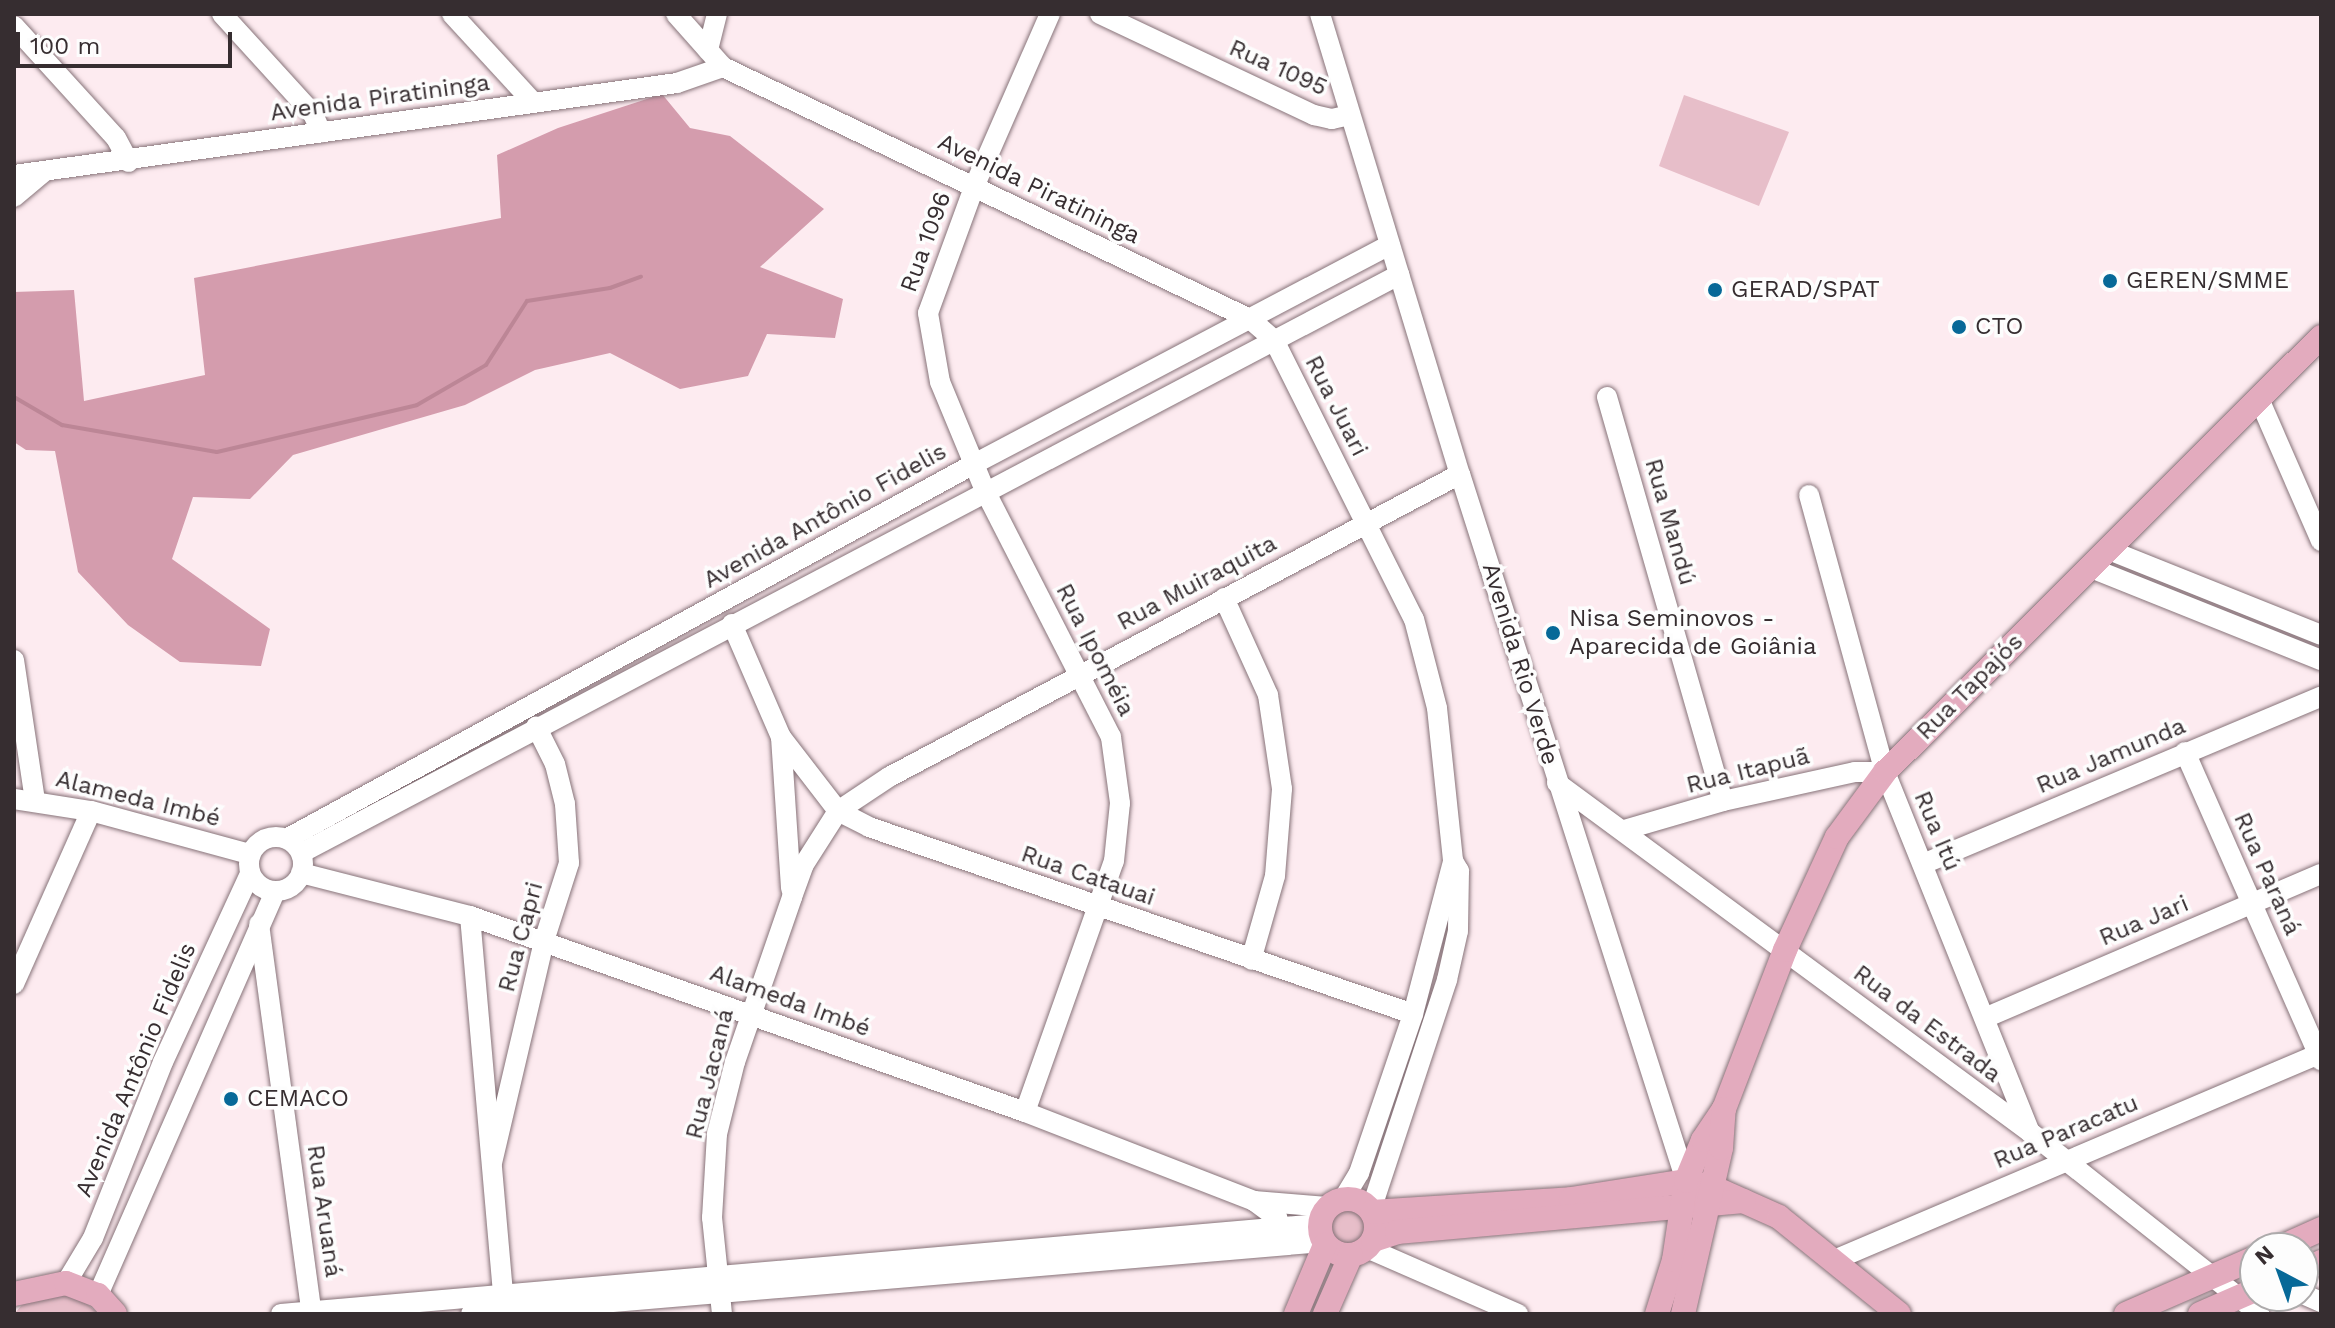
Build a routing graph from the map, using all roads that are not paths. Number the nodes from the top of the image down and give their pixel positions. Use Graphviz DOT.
graph roads {
  1 [pos="222,14"];
  2 [pos="452,14"];
  3 [pos="676,14"];
  4 [pos="717,14"];
  5 [pos="1050,14"];
  6 [pos="1100,14"];
  7 [pos="1320,14"];
  8 [pos="14,26"];
  9 [pos="708,50"];
  10 [pos="723,67"];
  11 [pos="533,102"];
  12 [pos="1350,115"];
  13 [pos="321,132"];
  14 [pos="129,162"];
  15 [pos="43,173"];
  16 [pos="14,175"];
  17 [pos="974,187"];
  18 [pos="14,197"];
  19 [pos="1390,245"];
  20 [pos="1399,275"];
  21 [pos="928,313"];
  22 [pos="1250,319"];
  23 [pos="2321,337"];
  24 [pos="1274,340"];
  25 [pos="1607,397"];
  26 [pos="2259,399"];
  27 [pos="974,464"];
  28 [pos="1460,474"];
  29 [pos="986,493"];
  30 [pos="1809,495"];
  31 [pos="1367,523"];
  32 [pos="2321,541"];
  33 [pos="2109,550"];
  34 [pos="2091,568"];
  35 [pos="1224,598"];
  36 [pos="2243,604"];
  37 [pos="732,624"];
  38 [pos="2233,625"];
  39 [pos="2321,635"];
  40 [pos="14,660"];
  41 [pos="2321,660"];
  42 [pos="1080,675"];
  43 [pos="2321,697"];
  44 [pos="536,726"];
  45 [pos="781,737"];
  46 [pos="2185,752"];
  47 [pos="1885,772"];
  48 [pos="1557,783"];
  49 [pos="24,800"];
  50 [pos="1723,801"];
  51 [pos="91,811"];
  52 [pos="838,811"];
  53 [pos="1624,830"];
  54 [pos="249,854"];
  55 [pos="297,854"];
  56 [pos="1453,861"];
  57 [pos="1923,864"];
  58 [pos="2321,874"];
  59 [pos="249,876"];
  60 [pos="275,891"];
  61 [pos="792,897"];
  62 [pos="2252,903"];
  63 [pos="1098,908"];
  64 [pos="470,916"];
  65 [pos="259,924"];
  66 [pos="544,941"];
  67 [pos="1785,950"];
  68 [pos="1251,960"];
  69 [pos="14,984"];
  70 [pos="1413,1014"];
  71 [pos="751,1015"];
  72 [pos="1987,1017"];
  73 [pos="2320,1055"];
  74 [pos="163,1062"];
  75 [pos="192,1076"];
  76 [pos="1724,1109"];
  77 [pos="1025,1112"];
  78 [pos="2030,1132"];
  79 [pos="2064,1160"];
  80 [pos="492,1163"];
  81 [pos="1686,1181"];
  82 [pos="1710,1196"];
  83 [pos="1254,1201"];
  84 [pos="1682,1206"];
  85 [pos="1371,1211"];
  86 [pos="1328,1223"];
  87 [pos="1279,1228"];
  88 [pos="1363,1248"];
  89 [pos="1832,1261"];
  90 [pos="2239,1265"];
  91 [pos="14,1275"];
  92 [pos="2213,1277"];
  93 [pos="719,1282"];
  94 [pos="66,1283"];
  95 [pos="37,1285"];
  96 [pos="2239,1290"];
  97 [pos="14,1294"];
  98 [pos="503,1294"];
  99 [pos="98,1295"];
  100 [pos="2239,1297"];
  101 [pos="312,1312"];
  102 [pos="524,1312"];
  103 [pos="115,1314"];
  104 [pos="281,1314"];
  105 [pos="471,1314"];
  106 [pos="479,1314"];
  107 [pos="722,1314"];
  108 [pos="1296,1314"];
  109 [pos="1325,1314"];
  110 [pos="1518,1314"];
  111 [pos="1657,1314"];
  112 [pos="1683,1314"];
  113 [pos="1899,1314"];
  114 [pos="2126,1314"];
  115 [pos="2200,1314"];
  1 -- 13 [label="street"];
  2 -- 11 [label="street"];
  3 -- 9 [label="street"];
  4 -- 9 [label="street"];
  5 -- 17 [label="street, Rua 1096"];
  6 -- 12 [label="street, Rua 1095"];
  7 -- 12 [label="street, Avenida Rio Verde"];
  8 -- 14 [label="street"];
  9 -- 10 [label="street"];
  10 -- 11 [label="street, Avenida Piratininga"];
  10 -- 17 [label="street, Avenida Piratininga"];
  11 -- 13 [label="street, Avenida Piratininga"];
  12 -- 19 [label="street, Avenida Rio Verde"];
  13 -- 14 [label="street, Avenida Piratininga"];
  14 -- 15 [label="street, Avenida Piratininga"];
  15 -- 16 [label="street, Avenida Piratininga"];
  15 -- 18 [label="street"];
  17 -- 21 [label="street, Rua 1096"];
  17 -- 22 [label="street, Avenida Piratininga"];
  19 -- 20 [label="street, Avenida Rio Verde"];
  19 -- 22 [label="street, Avenida Antônio Fidelis"];
  20 -- 24 [label="street, Avenida Antônio Fidelis"];
  20 -- 28 [label="street, Avenida Rio Verde"];
  21 -- 27 [label="street, Rua Ipoméia"];
  22 -- 24 [label="street, Rua Juari"];
  22 -- 27 [label="street, Avenida Antônio Fidelis"];
  23 -- 26 [label="main road, Rua Tapajós"];
  24 -- 29 [label="street, Avenida Antônio Fidelis"];
  24 -- 31 [label="street, Rua Juari"];
  25 -- 50 [label="street, Rua Mandú"];
  26 -- 32 [label="street"];
  26 -- 33 [label="main road, Rua Tapajós"];
  27 -- 29 [label="street, Rua Ipoméia"];
  27 -- 55 [label="street, Avenida Antônio Fidelis"];
  28 -- 31 [label="street, Rua Muiraquita"];
  28 -- 48 [label="street, Avenida Rio Verde"];
  29 -- 37 [label="street, Avenida Antônio Fidelis"];
  29 -- 42 [label="street, Rua Ipoméia"];
  30 -- 47 [label="street, Rua Itú"];
  31 -- 35 [label="street, Rua Muiraquita"];
  31 -- 56 [label="street, Rua Juari"];
  33 -- 34 [label="main road, Rua Tapajós"];
  33 -- 36 [label="street"];
  34 -- 38 [label="street"];
  34 -- 47 [label="main road, Rua Tapajós"];
  35 -- 42 [label="street, Rua Muiraquita"];
  35 -- 68 [label="street"];
  36 -- 38 [label="street"];
  36 -- 39 [label="street"];
  37 -- 44 [label="street, Avenida Antônio Fidelis"];
  37 -- 45 [label="street, Rua Jacaná"];
  38 -- 41 [label="street"];
  40 -- 49 [label="street"];
  42 -- 52 [label="street, Rua Muiraquita"];
  42 -- 63 [label="street, Rua Ipoméia"];
  43 -- 46 [label="street, Rua Jamunda"];
  44 -- 55 [label="street, Avenida Antônio Fidelis"];
  44 -- 66 [label="street, Rua Capri"];
  45 -- 52 [label="street, Rua Catauai"];
  45 -- 61 [label="street, Rua Jacaná"];
  46 -- 57 [label="street, Rua Jamunda"];
  46 -- 62 [label="street, Rua Paraná"];
  47 -- 50 [label="street, Rua Itapuã"];
  47 -- 57 [label="street, Rua Itú"];
  47 -- 67 [label="main road, Rua Tapajós"];
  48 -- 53 [label="street, Rua da Estrada"];
  48 -- 81 [label="street, Avenida Rio Verde"];
  49 -- 51 [label="street, Alameda Imbé"];
  50 -- 53 [label="street, Rua Itapuã"];
  51 -- 54 [label="street, Alameda Imbé"];
  51 -- 69 [label="street"];
  52 -- 61 [label="street, Rua Muiraquita"];
  52 -- 63 [label="street, Rua Catauai"];
  53 -- 67 [label="street, Rua da Estrada"];
  54 -- 55 [label="street"];
  54 -- 59 [label="street"];
  55 -- 60 [label="street"];
  55 -- 64 [label="street, Alameda Imbé"];
  56 -- 70 [label="street"];
  56 -- 85 [label="street, Rua Juari"];
  57 -- 72 [label="street, Rua Itú"];
  58 -- 62 [label="street, Rua Jari"];
  59 -- 60 [label="street"];
  59 -- 74 [label="street, Avenida Antônio Fidelis"];
  60 -- 65 [label="street"];
  61 -- 71 [label="street, Rua Jacaná"];
  62 -- 72 [label="street, Rua Jari"];
  62 -- 73 [label="street, Rua Paraná"];
  63 -- 68 [label="street, Rua Catauai"];
  63 -- 77 [label="street, Rua Ipoméia"];
  64 -- 66 [label="street, Alameda Imbé"];
  64 -- 80 [label="street, Rua Capri"];
  65 -- 75 [label="street"];
  65 -- 101 [label="street, Rua Aruaná"];
  66 -- 71 [label="street, Alameda Imbé"];
  66 -- 80 [label="street, Rua Capri"];
  67 -- 76 [label="main road, Rua Tapajós"];
  67 -- 78 [label="street, Rua da Estrada"];
  68 -- 70 [label="street, Rua Catauai"];
  70 -- 86 [label="street"];
  71 -- 77 [label="street, Alameda Imbé"];
  71 -- 93 [label="street, Rua Jacaná"];
  72 -- 78 [label="street, Rua Itú"];
  73 -- 79 [label="street, Rua Paracatu"];
  74 -- 75 [label="street"];
  74 -- 94 [label="street, Avenida Antônio Fidelis"];
  75 -- 99 [label="street"];
  76 -- 81 [label="main road, Rua Tapajós"];
  76 -- 82 [label="main road, Rua Tapajós"];
  77 -- 83 [label="street, Alameda Imbé"];
  78 -- 79 [label="street, Rua da Estrada"];
  79 -- 89 [label="street, Rua Paracatu"];
  79 -- 92 [label="street, Rua da Estrada"];
  80 -- 98 [label="street, Rua Capri"];
  81 -- 82 [label="main road"];
  81 -- 84 [label="main road, Avenida Rio Verde"];
  81 -- 85 [label="main road"];
  82 -- 84 [label="main road"];
  82 -- 89 [label="main road"];
  82 -- 112 [label="main road"];
  83 -- 86 [label="street, Alameda Imbé"];
  83 -- 87 [label="street, Alameda Imbé"];
  84 -- 88 [label="main road"];
  84 -- 111 [label="main road, Avenida Rio Verde"];
  85 -- 86 [label="main road"];
  85 -- 88 [label="main road"];
  86 -- 87 [label="street"];
  86 -- 88 [label="main road"];
  86 -- 93 [label="street"];
  86 -- 108 [label="main road"];
  87 -- 93 [label="street"];
  88 -- 109 [label="main road"];
  88 -- 110 [label="street"];
  89 -- 113 [label="main road"];
  90 -- 92 [label="main road"];
  91 -- 95 [label="main road"];
  92 -- 96 [label="street, Rua da Estrada"];
  92 -- 114 [label="main road"];
  93 -- 98 [label="street"];
  93 -- 102 [label="street"];
  93 -- 107 [label="street, Rua Jacaná"];
  94 -- 95 [label="main road"];
  94 -- 99 [label="main road"];
  95 -- 97 [label="main road"];
  98 -- 101 [label="street"];
  99 -- 103 [label="main road"];
  100 -- 115 [label="main road"];
  101 -- 104 [label="street"];
  102 -- 106 [label="street"];
  105 -- 106 [label="street"];
}
